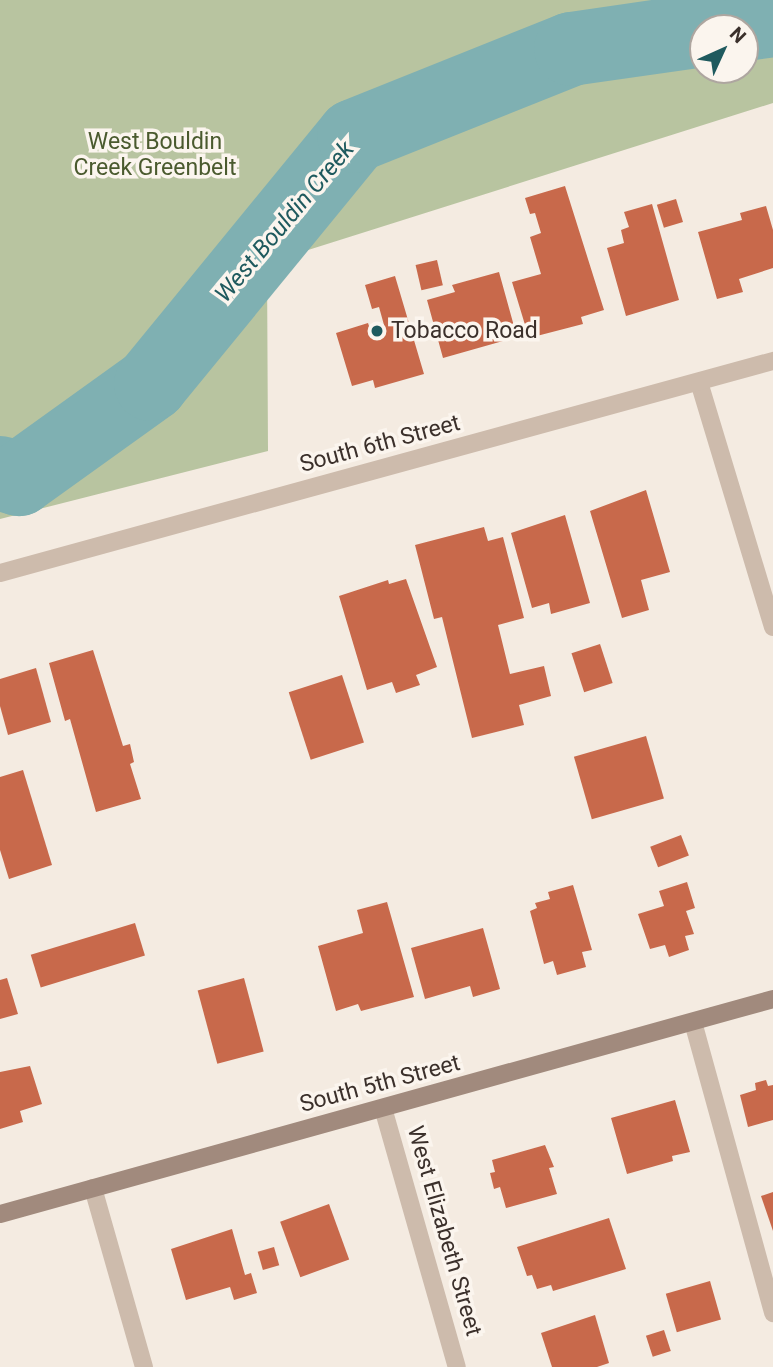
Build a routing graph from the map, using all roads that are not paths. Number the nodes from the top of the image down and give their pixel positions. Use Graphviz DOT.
graph roads {
  1 [pos="773,361"];
  2 [pos="699,382"];
  3 [pos="0,573"];
  4 [pos="773,627"];
  5 [pos="773,999"];
  6 [pos="694,1022"];
  7 [pos="383,1108"];
  8 [pos="93,1188"];
  9 [pos="0,1214"];
  10 [pos="773,1313"];
  11 [pos="144,1367"];
  12 [pos="457,1367"];
  1 -- 2 [label="street, South 6th Street"];
  2 -- 3 [label="street, South 6th Street"];
  2 -- 4 [label="street"];
  5 -- 6 [label="street, South 5th Street"];
  6 -- 7 [label="street, South 5th Street"];
  6 -- 10 [label="street"];
  7 -- 8 [label="street, South 5th Street"];
  7 -- 12 [label="street, West Elizabeth Street"];
  8 -- 9 [label="street, South 5th Street"];
  8 -- 11 [label="street"];
}
